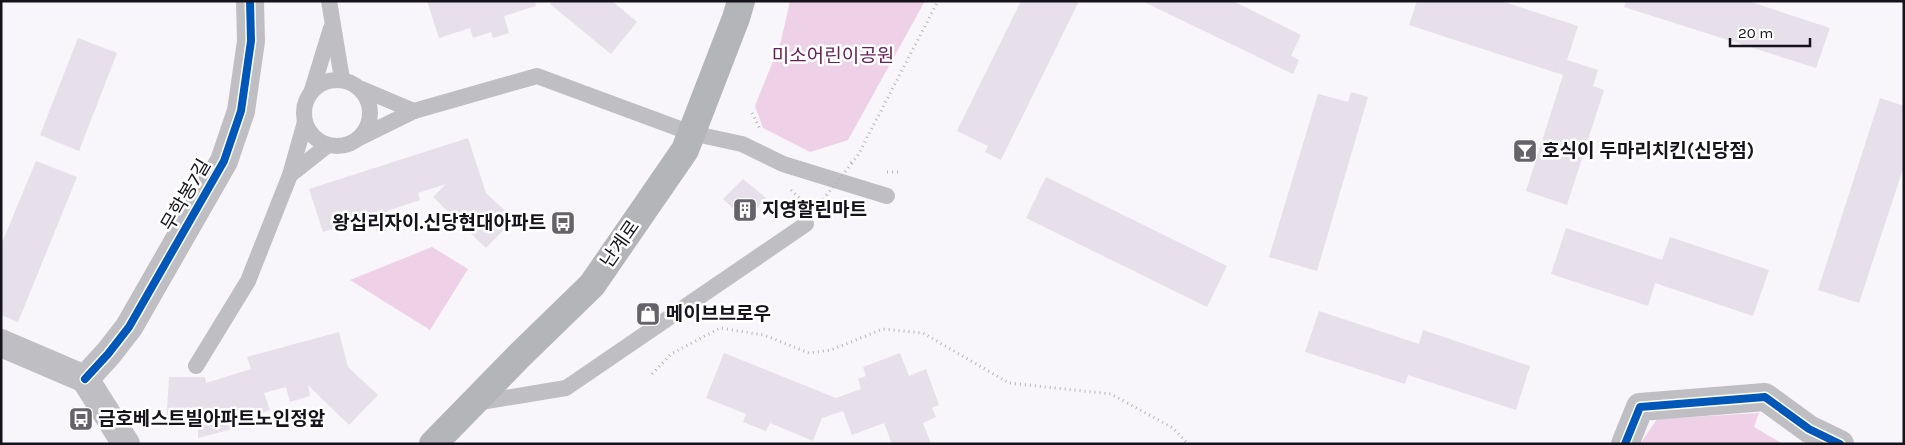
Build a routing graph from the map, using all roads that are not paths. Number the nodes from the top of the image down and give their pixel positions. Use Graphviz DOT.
graph roads {
  1 [pos="250,1"];
  2 [pos="329,1"];
  3 [pos="741,1"];
  4 [pos="332,26"];
  5 [pos="342,79"];
  6 [pos="362,89"];
  7 [pos="312,90"];
  8 [pos="414,111"];
  9 [pos="305,122"];
  10 [pos="692,133"];
  11 [pos="359,138"];
  12 [pos="328,145"];
  13 [pos="290,175"];
  14 [pos="887,196"];
  15 [pos="810,217"];
  16 [pos="1,344"];
  17 [pos="196,366"];
  18 [pos="85,379"];
  19 [pos="473,403"];
  20 [pos="126,444"];
  21 [pos="433,444"];
  22 [pos="1625,444"];
  23 [pos="1840,444"];
  1 -- 18 [label="street, 무학봉7길"];
  2 -- 4 [label="lane"];
  3 -- 10 [label="main road, 난계로"];
  4 -- 5 [label="lane"];
  4 -- 7 [label="lane"];
  5 -- 6 [label="lane"];
  5 -- 7 [label="lane"];
  6 -- 8 [label="lane"];
  6 -- 11 [label="lane"];
  7 -- 9 [label="lane"];
  8 -- 10 [label="lane"];
  8 -- 11 [label="lane"];
  9 -- 12 [label="lane"];
  9 -- 13 [label="lane"];
  10 -- 14 [label="lane"];
  10 -- 19 [label="main road, 난계로"];
  11 -- 12 [label="lane"];
  12 -- 13 [label="lane"];
  13 -- 17 [label="lane"];
  15 -- 19 [label="lane"];
  16 -- 18 [label="street"];
  18 -- 20 [label="street"];
  19 -- 21 [label="main road, 난계로"];
  22 -- 23 [label="street"];
}
